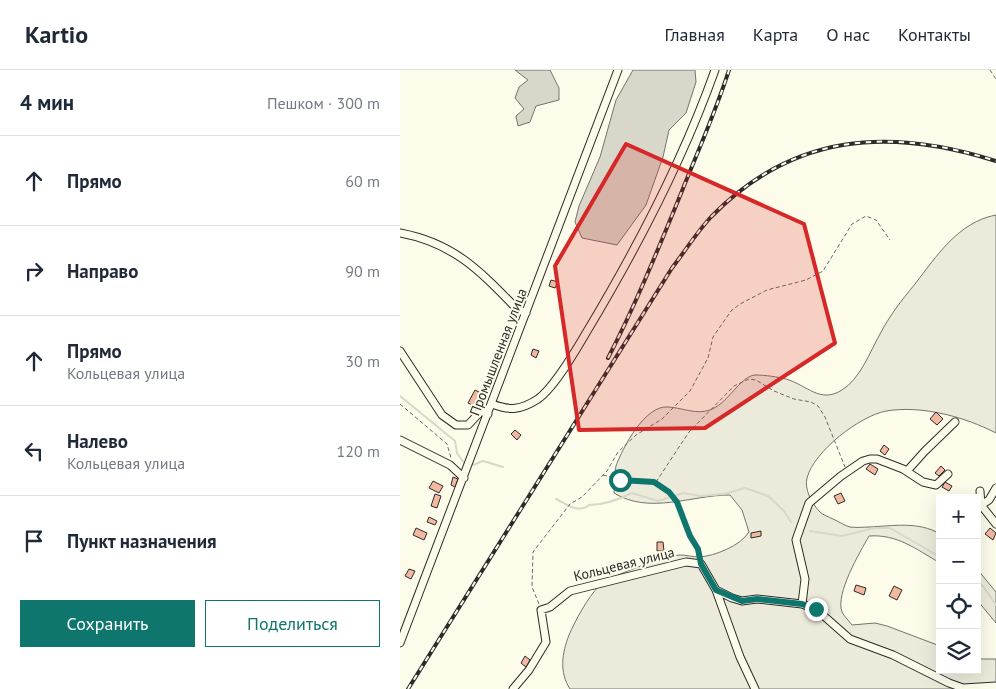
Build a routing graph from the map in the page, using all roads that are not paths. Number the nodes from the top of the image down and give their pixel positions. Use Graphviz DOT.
graph roads {
  1 [pos="618,70"];
  2 [pos="715,70"];
  3 [pos="400,233"];
  4 [pos="526,313"];
  5 [pos="400,351"];
  6 [pos="492,404"];
  7 [pos="488,414"];
  8 [pos="955,422"];
  9 [pos="400,440"];
  10 [pos="907,471"];
  11 [pos="948,474"];
  12 [pos="464,478"];
  13 [pos="996,488"];
  14 [pos="981,505"];
  15 [pos="996,524"];
  16 [pos="716,590"];
  17 [pos="732,598"];
  18 [pos="802,604"];
  19 [pos="723,613"];
  20 [pos="400,642"];
  21 [pos="996,686"];
  22 [pos="513,689"];
  23 [pos="755,689"];
  1 -- 4 [label="street, Промышленная улица"];
  2 -- 6 [label="street"];
  3 -- 4 [label="street"];
  4 -- 6 [label="street, Промышленная улица"];
  5 -- 7 [label="street"];
  6 -- 7 [label="street, Промышленная улица"];
  7 -- 12 [label="street, Промышленная улица"];
  8 -- 10 [label="street"];
  9 -- 12 [label="street"];
  10 -- 11 [label="street"];
  10 -- 18 [label="street"];
  12 -- 20 [label="street, Промышленная улица"];
  13 -- 14 [label="street"];
  14 -- 15 [label="street"];
  16 -- 17 [label="street"];
  16 -- 19 [label="street"];
  16 -- 22 [label="street, Кольцевая улица"];
  17 -- 18 [label="street"];
  17 -- 19 [label="street"];
  18 -- 21 [label="street"];
  19 -- 23 [label="street"];
}
